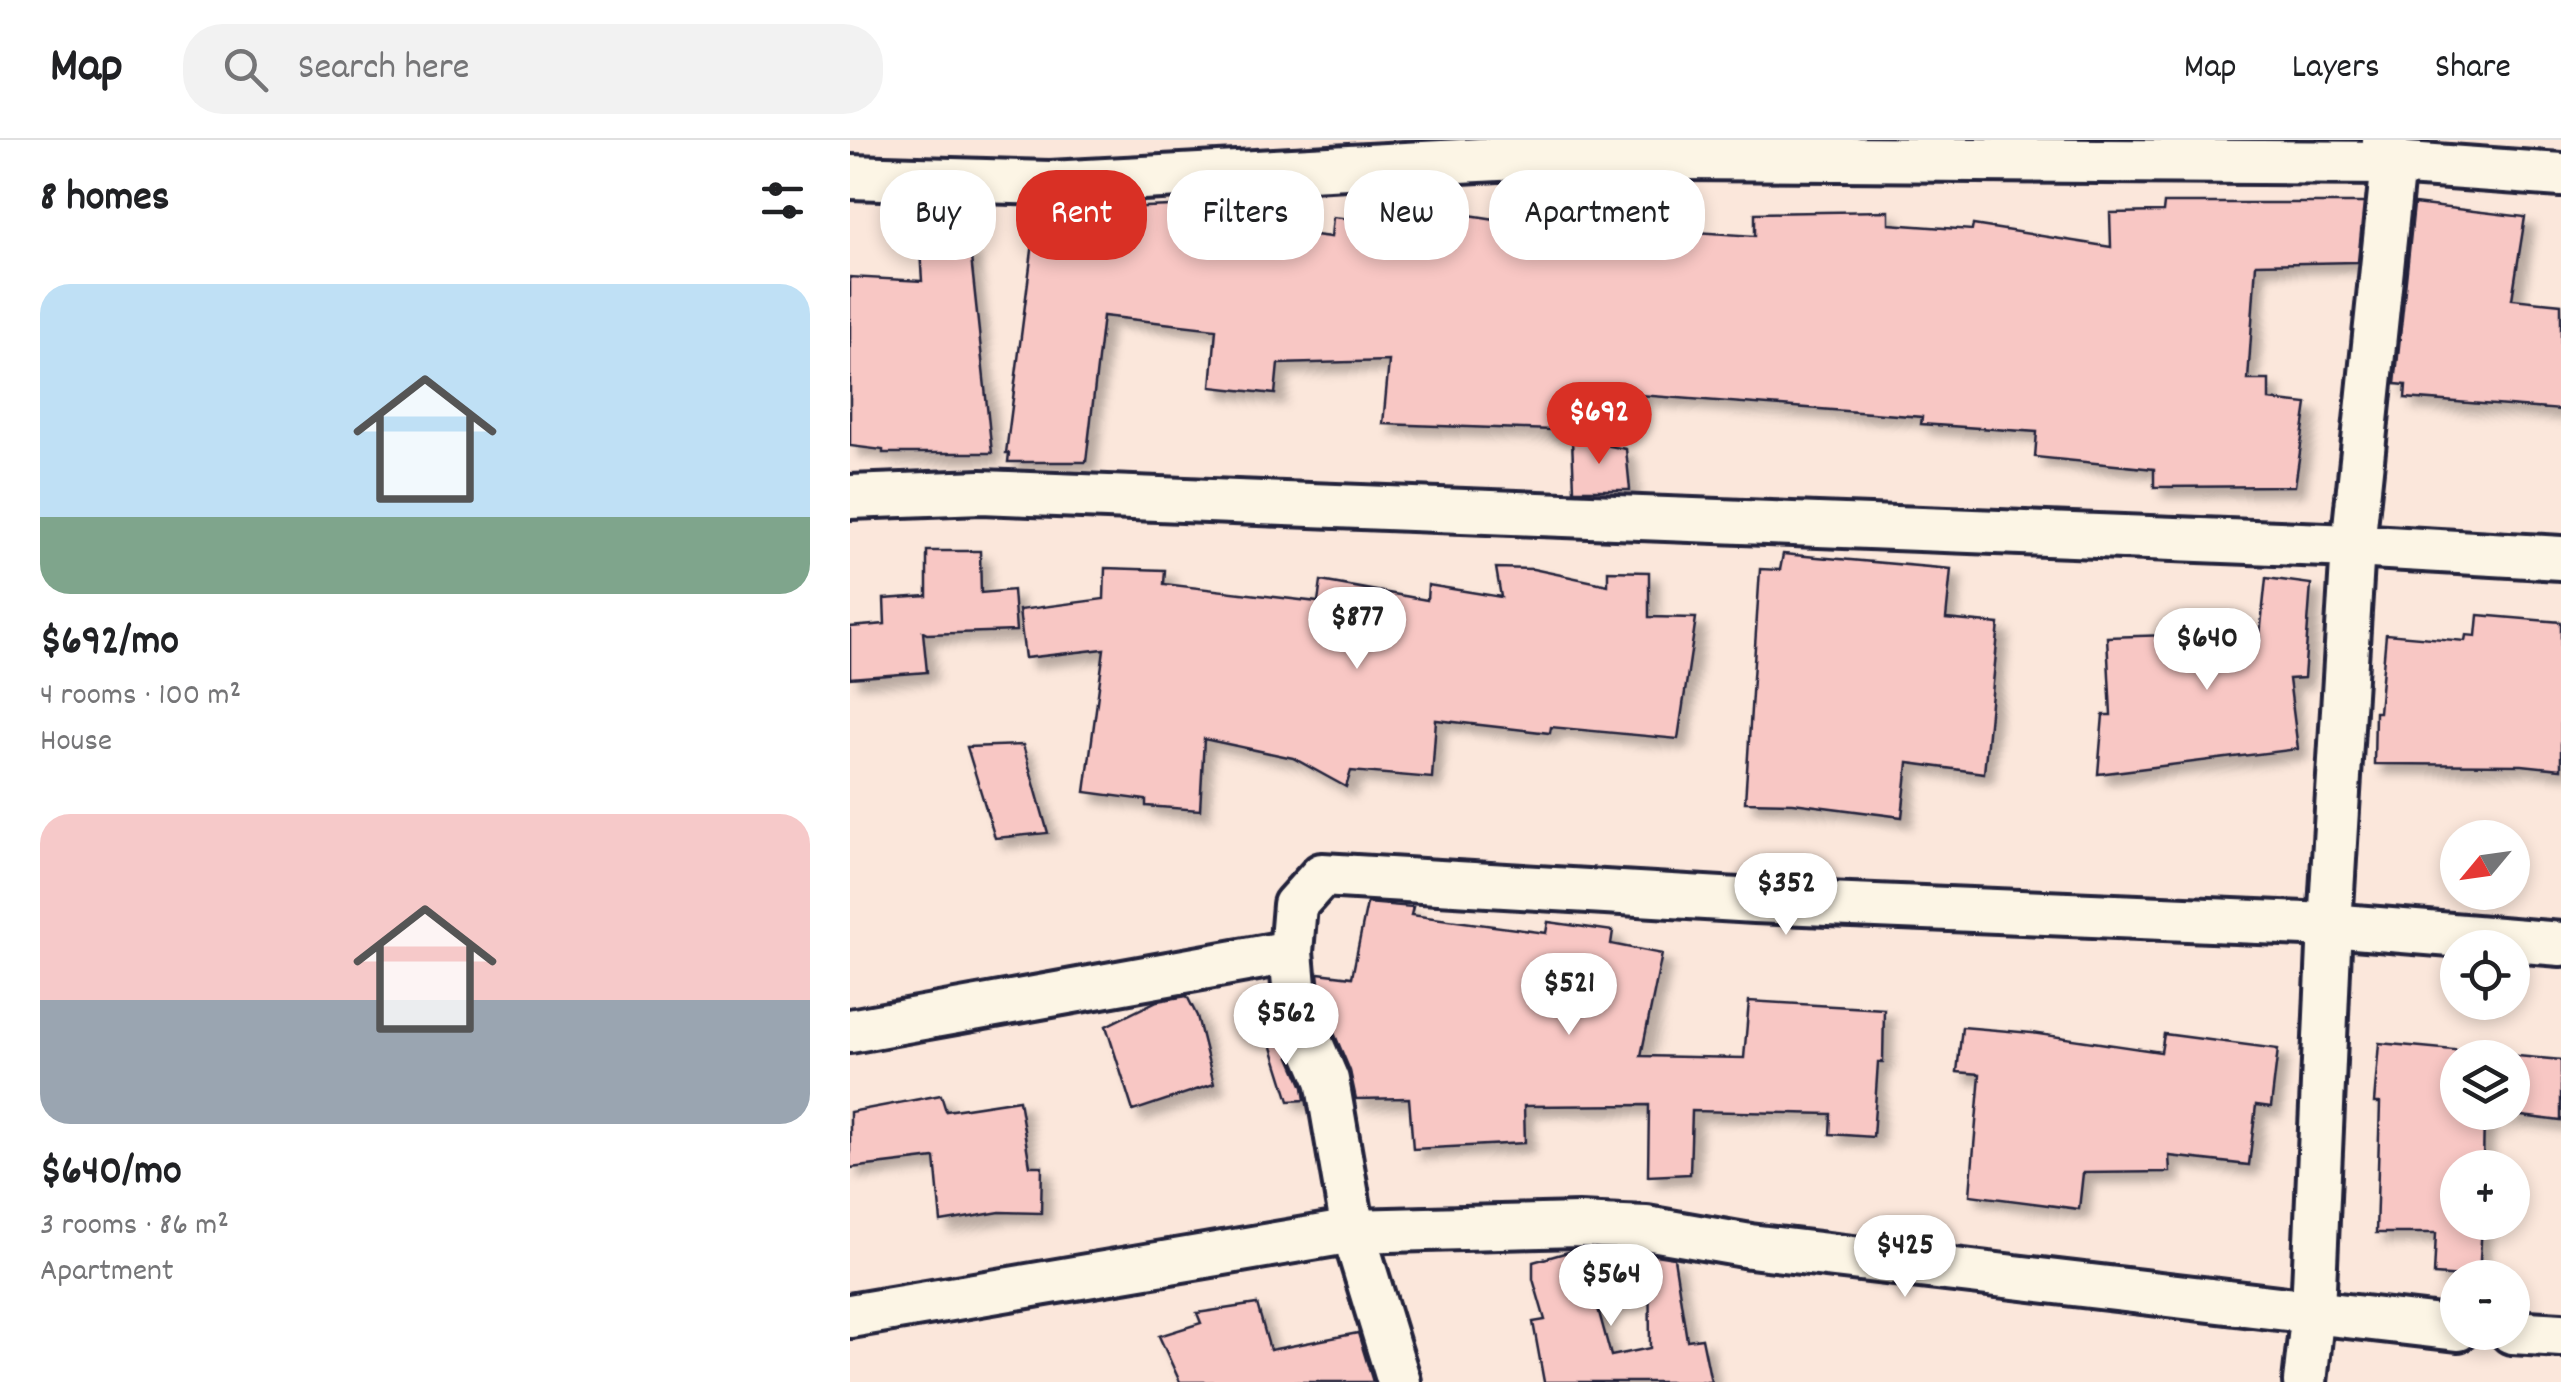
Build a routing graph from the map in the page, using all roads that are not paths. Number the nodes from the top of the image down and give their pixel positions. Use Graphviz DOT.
graph roads {
  1 [pos="1536,149"];
  2 [pos="2388,151"];
  3 [pos="2561,175"];
  4 [pos="850,176"];
  5 [pos="850,497"];
  6 [pos="2352,546"];
  7 [pos="2561,558"];
  8 [pos="2330,925"];
  9 [pos="2561,944"];
  10 [pos="1291,952"];
  11 [pos="850,1031"];
  12 [pos="1353,1231"];
  13 [pos="2313,1310"];
  14 [pos="850,1316"];
  15 [pos="2440,1327"];
  16 [pos="2530,1333"];
  17 [pos="2561,1335"];
  18 [pos="1399,1382"];
  19 [pos="2306,1382"];
  1 -- 2 [label="street"];
  1 -- 4 [label="street"];
  2 -- 3 [label="street"];
  2 -- 6 [label="street"];
  5 -- 6 [label="street"];
  6 -- 7 [label="street"];
  6 -- 8 [label="street"];
  8 -- 9 [label="street"];
  8 -- 10 [label="street"];
  8 -- 13 [label="street"];
  10 -- 11 [label="street"];
  10 -- 12 [label="street"];
  12 -- 13 [label="street"];
  12 -- 14 [label="street"];
  12 -- 18 [label="street"];
  13 -- 15 [label="street"];
  13 -- 19 [label="street"];
  16 -- 17 [label="street"];
}
